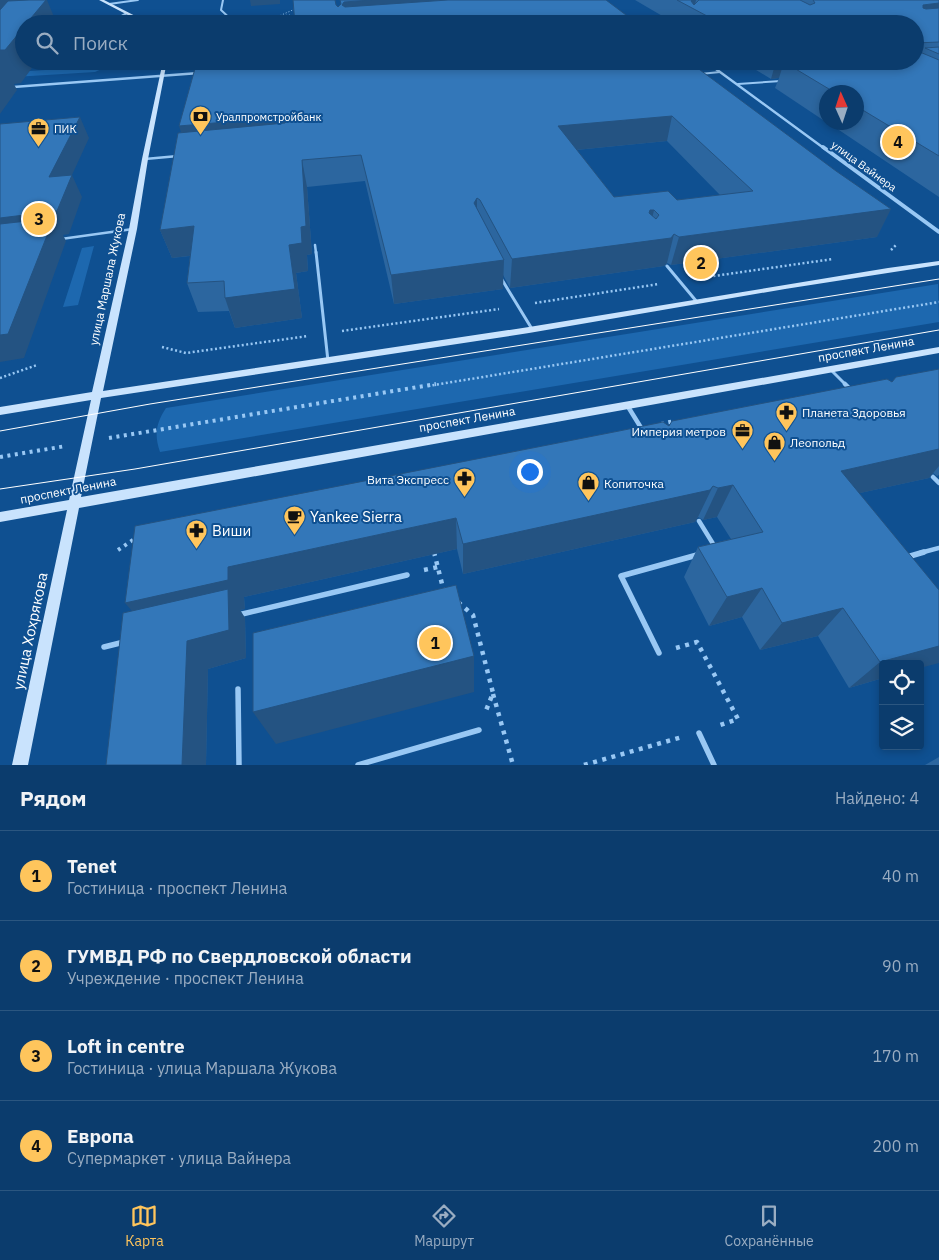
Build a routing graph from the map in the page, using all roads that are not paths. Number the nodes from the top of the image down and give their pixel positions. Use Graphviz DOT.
graph roads {
  1 [pos="100,0"];
  2 [pos="138,0"];
  3 [pos="223,0"];
  4 [pos="109,4"];
  5 [pos="127,13"];
  6 [pos="123,15"];
  7 [pos="131,15"];
  8 [pos="226,15"];
  9 [pos="163,70"];
  10 [pos="717,70"];
  11 [pos="720,72"];
  12 [pos="202,73"];
  13 [pos="692,74"];
  14 [pos="161,76"];
  15 [pos="785,80"];
  16 [pos="738,84"];
  17 [pos="0,88"];
  18 [pos="178,156"];
  19 [pos="145,159"];
  20 [pos="133,229"];
  21 [pos="939,232"];
  22 [pos="58,239"];
  23 [pos="315,245"];
  24 [pos="939,264"];
  25 [pos="667,266"];
  26 [pos="498,272"];
  27 [pos="697,302"];
  28 [pos="532,329"];
  29 [pos="939,350"];
  30 [pos="328,361"];
  31 [pos="830,368"];
  32 [pos="98,394"];
  33 [pos="856,396"];
  34 [pos="627,405"];
  35 [pos="0,411"];
  36 [pos="646,435"];
  37 [pos="933,477"];
  38 [pos="939,483"];
  39 [pos="74,503"];
  40 [pos="0,517"];
  41 [pos="699,521"];
  42 [pos="939,548"];
  43 [pos="902,558"];
  44 [pos="407,575"];
  45 [pos="227,617"];
  46 [pos="133,640"];
  47 [pos="104,646"];
  48 [pos="659,653"];
  49 [pos="238,689"];
  50 [pos="479,730"];
  51 [pos="698,732"];
  52 [pos="20,765"];
  53 [pos="239,765"];
  54 [pos="358,765"];
  55 [pos="714,765"];
  1 -- 4 [label="main road"];
  2 -- 4 [label="lane"];
  3 -- 8 [label="lane"];
  4 -- 5 [label="main road"];
  5 -- 6 [label="lane"];
  5 -- 7 [label="main road"];
  9 -- 14 [label="main road, улица Маршала Жукова"];
  10 -- 11 [label="street, улица Вайнера"];
  11 -- 13 [label="lane"];
  11 -- 16 [label="street, улица Вайнера"];
  12 -- 14 [label="street"];
  14 -- 17 [label="street"];
  14 -- 19 [label="main road, улица Маршала Жукова"];
  15 -- 16 [label="lane"];
  16 -- 21 [label="street, улица Вайнера"];
  18 -- 19 [label="lane"];
  19 -- 20 [label="main road, улица Маршала Жукова"];
  20 -- 22 [label="lane"];
  20 -- 32 [label="main road, улица Маршала Жукова"];
  23 -- 30 [label="lane"];
  24 -- 27 [label="main road"];
  25 -- 27 [label="lane"];
  26 -- 28 [label="lane"];
  27 -- 28 [label="main road"];
  28 -- 30 [label="main road"];
  29 -- 31 [label="main road, проспект Ленина"];
  30 -- 32 [label="main road"];
  31 -- 33 [label="lane"];
  31 -- 34 [label="main road, проспект Ленина"];
  32 -- 35 [label="main road"];
  32 -- 39 [label="main road, улица Маршала Жукова"];
  34 -- 36 [label="lane"];
  34 -- 39 [label="main road, проспект Ленина"];
  37 -- 38 [label="lane"];
  39 -- 40 [label="main road, проспект Ленина"];
  39 -- 52 [label="main road, улица Хохрякова"];
  41 -- 48 [label="lane"];
  42 -- 43 [label="lane"];
  44 -- 45 [label="lane"];
  46 -- 47 [label="lane"];
  49 -- 53 [label="lane"];
  50 -- 54 [label="lane"];
  51 -- 55 [label="lane"];
}
